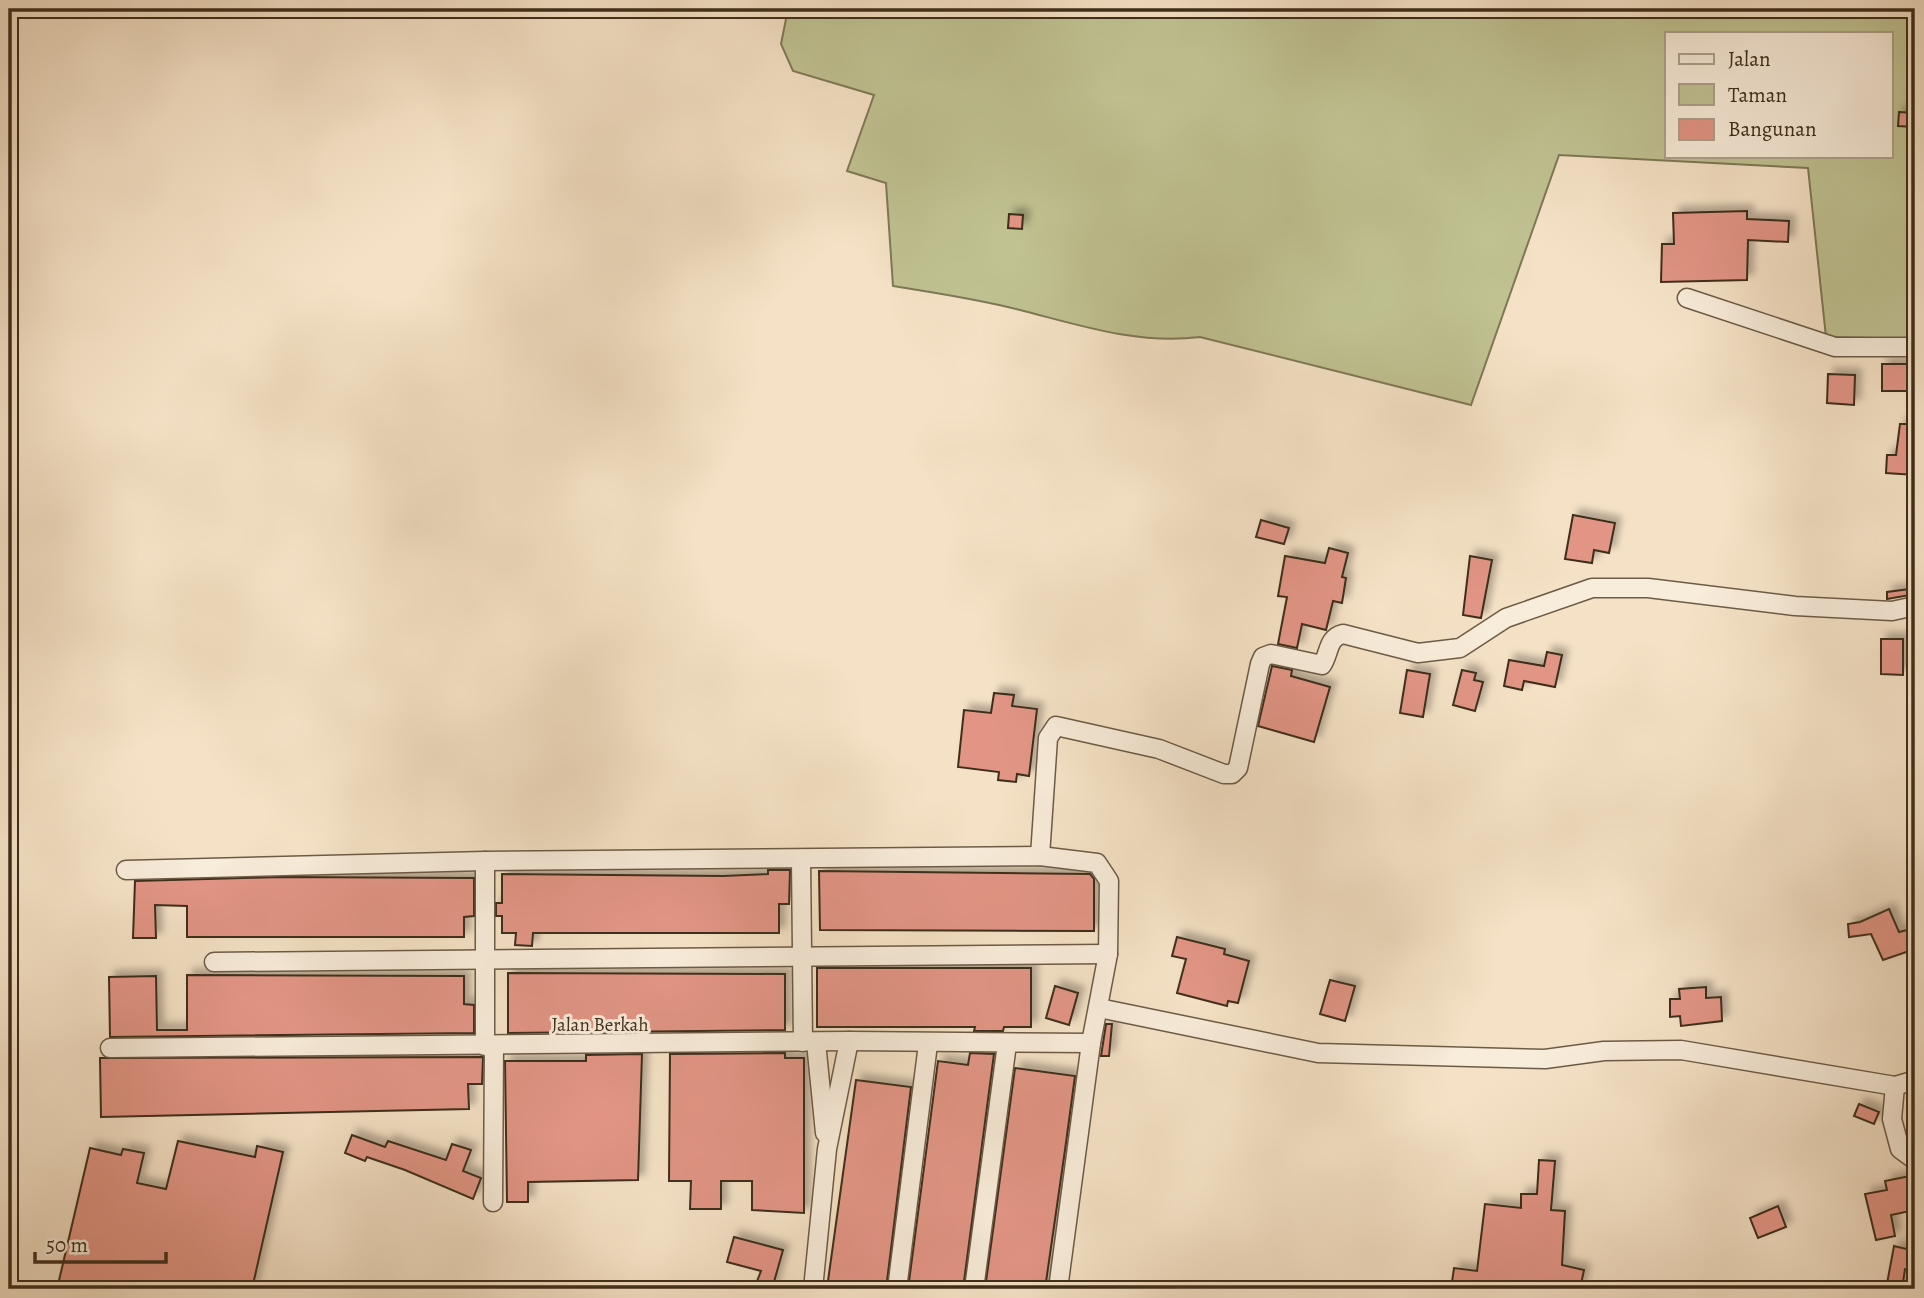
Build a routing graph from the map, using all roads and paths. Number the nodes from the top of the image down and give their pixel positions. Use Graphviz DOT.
graph roads {
  1 [pos="1687,298"];
  2 [pos="1915,347"];
  3 [pos="1915,606"];
  4 [pos="1040,856"];
  5 [pos="801,860"];
  6 [pos="485,861"];
  7 [pos="126,870"];
  8 [pos="1108,954"];
  9 [pos="801,956"];
  10 [pos="484,959"];
  11 [pos="214,961"];
  12 [pos="1099,1008"];
  13 [pos="849,1041"];
  14 [pos="810,1042"];
  15 [pos="1091,1043"];
  16 [pos="928,1044"];
  17 [pos="1007,1044"];
  18 [pos="489,1046"];
  19 [pos="110,1048"];
  20 [pos="1915,1080"];
  21 [pos="1895,1086"];
  22 [pos="827,1149"];
  23 [pos="1915,1160"];
  24 [pos="494,1202"];
  25 [pos="813,1289"];
  26 [pos="897,1289"];
  27 [pos="974,1289"];
  28 [pos="1058,1289"];
  1 -- 2 [label="street"];
  3 -- 4 [label="street"];
  4 -- 5 [label="street"];
  4 -- 8 [label="street"];
  5 -- 6 [label="street"];
  5 -- 9 [label="street"];
  6 -- 7 [label="street"];
  6 -- 10 [label="street"];
  8 -- 9 [label="street"];
  8 -- 12 [label="street"];
  9 -- 10 [label="street"];
  9 -- 14 [label="street"];
  10 -- 11 [label="street"];
  10 -- 18 [label="street"];
  12 -- 15 [label="street"];
  12 -- 21 [label="street"];
  13 -- 14 [label="street, Jalan Berkah"];
  13 -- 16 [label="street, Jalan Berkah"];
  13 -- 22 [label="street"];
  14 -- 18 [label="street, Jalan Berkah"];
  14 -- 22 [label="street"];
  15 -- 17 [label="street, Jalan Berkah"];
  15 -- 28 [label="street"];
  16 -- 17 [label="street, Jalan Berkah"];
  16 -- 26 [label="street"];
  17 -- 27 [label="street"];
  18 -- 19 [label="street, Jalan Berkah"];
  18 -- 24 [label="street"];
  20 -- 21 [label="street"];
  21 -- 23 [label="street"];
  22 -- 25 [label="street"];
}
